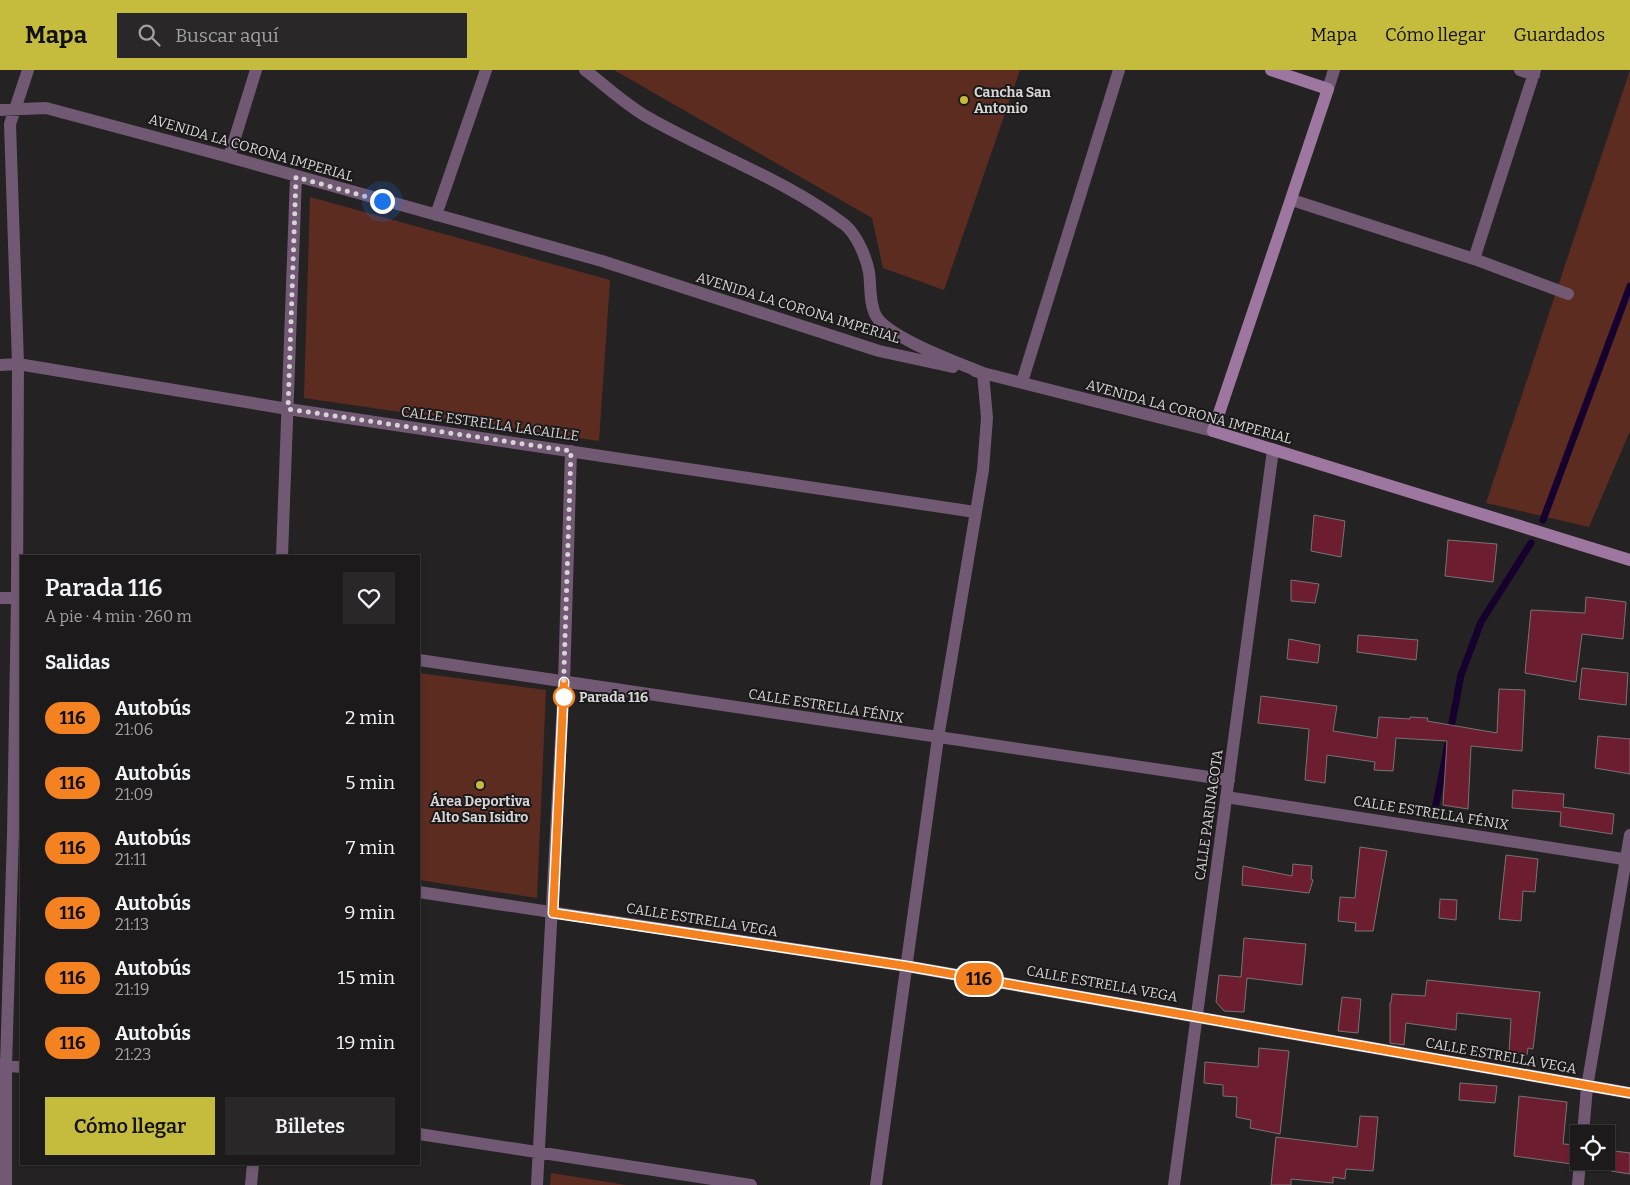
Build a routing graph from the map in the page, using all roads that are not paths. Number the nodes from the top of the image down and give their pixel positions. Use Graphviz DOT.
graph roads {
  1 [pos="28,70"];
  2 [pos="256,70"];
  3 [pos="486,70"];
  4 [pos="585,70"];
  5 [pos="1119,70"];
  6 [pos="1271,70"];
  7 [pos="1334,70"];
  8 [pos="1520,70"];
  9 [pos="1534,72"];
  10 [pos="1328,89"];
  11 [pos="0,110"];
  12 [pos="15,110"];
  13 [pos="5,124"];
  14 [pos="230,157"];
  15 [pos="296,177"];
  16 [pos="1292,200"];
  17 [pos="436,215"];
  18 [pos="1474,259"];
  19 [pos="1568,294"];
  20 [pos="0,364"];
  21 [pos="18,364"];
  22 [pos="982,373"];
  23 [pos="1022,382"];
  24 [pos="288,409"];
  25 [pos="1213,431"];
  26 [pos="1272,450"];
  27 [pos="571,451"];
  28 [pos="975,512"];
  29 [pos="282,555"];
  30 [pos="1630,560"];
  31 [pos="0,598"];
  32 [pos="19,598"];
  33 [pos="420,660"];
  34 [pos="564,682"];
  35 [pos="938,738"];
  36 [pos="1229,780"];
  37 [pos="1226,797"];
  38 [pos="0,833"];
  39 [pos="17,834"];
  40 [pos="1630,835"];
  41 [pos="1628,859"];
  42 [pos="420,892"];
  43 [pos="553,913"];
  44 [pos="906,966"];
  45 [pos="1196,1016"];
  46 [pos="3,1065"];
  47 [pos="20,1067"];
  48 [pos="1587,1087"];
  49 [pos="1630,1093"];
  50 [pos="1584,1125"];
  51 [pos="420,1134"];
  52 [pos="538,1152"];
  53 [pos="253,1165"];
  54 [pos="1579,1170"];
  55 [pos="6,1185"];
  56 [pos="251,1185"];
  57 [pos="537,1185"];
  58 [pos="751,1185"];
  59 [pos="876,1185"];
  60 [pos="1174,1185"];
  61 [pos="1578,1185"];
  1 -- 12 [label="street"];
  2 -- 14 [label="street"];
  3 -- 17 [label="street"];
  4 -- 22 [label="street"];
  5 -- 23 [label="street"];
  6 -- 10 [label="street"];
  7 -- 10 [label="street"];
  8 -- 9 [label="street"];
  9 -- 18 [label="street"];
  10 -- 16 [label="street"];
  11 -- 12 [label="street, AVENIDA LA CORONA IMPERIAL"];
  12 -- 13 [label="street"];
  12 -- 14 [label="street, AVENIDA LA CORONA IMPERIAL"];
  13 -- 21 [label="street"];
  14 -- 15 [label="street, AVENIDA LA CORONA IMPERIAL"];
  15 -- 17 [label="street, AVENIDA LA CORONA IMPERIAL"];
  15 -- 24 [label="street"];
  16 -- 18 [label="street"];
  16 -- 25 [label="street"];
  17 -- 22 [label="street, AVENIDA LA CORONA IMPERIAL"];
  18 -- 19 [label="street"];
  20 -- 21 [label="street, CALLE ESTRELLA LACAILLE"];
  21 -- 24 [label="street, CALLE ESTRELLA LACAILLE"];
  21 -- 32 [label="street"];
  22 -- 23 [label="street, AVENIDA LA CORONA IMPERIAL"];
  22 -- 28 [label="street"];
  23 -- 25 [label="street, AVENIDA LA CORONA IMPERIAL"];
  24 -- 27 [label="street, CALLE ESTRELLA LACAILLE"];
  24 -- 29 [label="street"];
  25 -- 26 [label="street, AVENIDA LA CORONA IMPERIAL"];
  26 -- 30 [label="street, AVENIDA LA CORONA IMPERIAL"];
  26 -- 36 [label="street, CALLE PARINACOTA"];
  27 -- 28 [label="street, CALLE ESTRELLA LACAILLE"];
  27 -- 34 [label="street"];
  28 -- 35 [label="street"];
  31 -- 32 [label="street"];
  32 -- 39 [label="street"];
  33 -- 34 [label="street, CALLE ESTRELLA FÉNIX"];
  34 -- 35 [label="street, CALLE ESTRELLA FÉNIX"];
  34 -- 43 [label="street"];
  35 -- 36 [label="street, CALLE ESTRELLA FÉNIX"];
  35 -- 44 [label="street"];
  36 -- 37 [label="street, CALLE PARINACOTA"];
  37 -- 41 [label="street, CALLE ESTRELLA FÉNIX"];
  37 -- 45 [label="street, CALLE PARINACOTA"];
  38 -- 39 [label="street"];
  39 -- 46 [label="street"];
  40 -- 41 [label="street"];
  41 -- 48 [label="street"];
  42 -- 43 [label="street, CALLE ESTRELLA VEGA"];
  43 -- 44 [label="street, CALLE ESTRELLA VEGA"];
  43 -- 52 [label="street"];
  44 -- 45 [label="street, CALLE ESTRELLA VEGA"];
  44 -- 59 [label="street"];
  45 -- 48 [label="street, CALLE ESTRELLA VEGA"];
  45 -- 60 [label="street, CALLE PARINACOTA"];
  46 -- 47 [label="street"];
  46 -- 55 [label="street"];
  48 -- 49 [label="street, CALLE ESTRELLA VEGA"];
  48 -- 50 [label="street"];
  51 -- 52 [label="street"];
  52 -- 57 [label="street"];
  52 -- 58 [label="street"];
  53 -- 56 [label="street"];
  54 -- 61 [label="street"];
}
